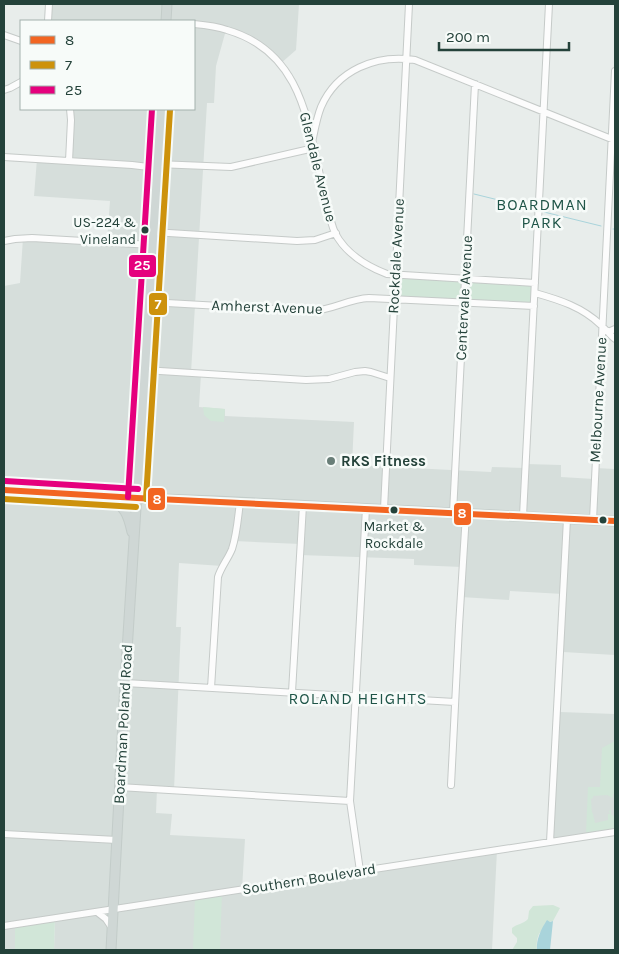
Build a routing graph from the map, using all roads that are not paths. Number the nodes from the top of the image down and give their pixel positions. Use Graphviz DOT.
graph roads {
  1 [pos="49,4"];
  2 [pos="167,4"];
  3 [pos="409,4"];
  4 [pos="549,4"];
  5 [pos="48,20"];
  6 [pos="166,20"];
  7 [pos="195,24"];
  8 [pos="4,35"];
  9 [pos="20,41"];
  10 [pos="406,59"];
  11 [pos="615,71"];
  12 [pos="20,83"];
  13 [pos="475,84"];
  14 [pos="4,90"];
  15 [pos="70,110"];
  16 [pos="161,110"];
  17 [pos="544,111"];
  18 [pos="313,139"];
  19 [pos="614,139"];
  20 [pos="314,148"];
  21 [pos="4,157"];
  22 [pos="69,161"];
  23 [pos="157,166"];
  24 [pos="153,232"];
  25 [pos="336,233"];
  26 [pos="4,241"];
  27 [pos="152,245"];
  28 [pos="395,275"];
  29 [pos="465,279"];
  30 [pos="535,283"];
  31 [pos="535,293"];
  32 [pos="394,298"];
  33 [pos="149,302"];
  34 [pos="464,302"];
  35 [pos="534,306"];
  36 [pos="602,326"];
  37 [pos="615,330"];
  38 [pos="608,332"];
  39 [pos="615,339"];
  40 [pos="144,370"];
  41 [pos="390,378"];
  42 [pos="4,490"];
  43 [pos="105,496"];
  44 [pos="137,498"];
  45 [pos="240,502"];
  46 [pos="303,505"];
  47 [pos="366,508"];
  48 [pos="384,509"];
  49 [pos="453,513"];
  50 [pos="466,514"];
  51 [pos="523,516"];
  52 [pos="567,518"];
  53 [pos="593,520"];
  54 [pos="615,521"];
  55 [pos="134,546"];
  56 [pos="125,683"];
  57 [pos="211,688"];
  58 [pos="292,692"];
  59 [pos="356,696"];
  60 [pos="455,702"];
  61 [pos="451,785"];
  62 [pos="119,787"];
  63 [pos="350,801"];
  64 [pos="615,832"];
  65 [pos="4,834"];
  66 [pos="117,840"];
  67 [pos="550,842"];
  68 [pos="360,871"];
  69 [pos="113,910"];
  70 [pos="96,912"];
  71 [pos="4,926"];
  72 [pos="112,928"];
  73 [pos="110,950"];
  1 -- 5 [label="street"];
  2 -- 6 [label="main road"];
  3 -- 10 [label="street, Rockdale Avenue"];
  4 -- 17 [label="street"];
  7 -- 18 [label="street, Glendale Avenue"];
  8 -- 9 [label="street"];
  10 -- 13 [label="street"];
  10 -- 18 [label="street"];
  10 -- 28 [label="street, Rockdale Avenue"];
  11 -- 19 [label="street, Melbourne Avenue"];
  12 -- 14 [label="street"];
  13 -- 17 [label="street"];
  13 -- 29 [label="street, Centervale Avenue"];
  15 -- 22 [label="street"];
  16 -- 23 [label="main road, Boardman Poland Road"];
  17 -- 19 [label="street"];
  17 -- 30 [label="street"];
  18 -- 20 [label="street, Glendale Avenue"];
  19 -- 36 [label="street, Melbourne Avenue"];
  20 -- 23 [label="street"];
  20 -- 25 [label="street, Glendale Avenue"];
  21 -- 22 [label="street"];
  22 -- 23 [label="street"];
  23 -- 24 [label="main road, Boardman Poland Road"];
  24 -- 25 [label="street"];
  24 -- 27 [label="main road, Boardman Poland Road"];
  25 -- 28 [label="street, Glendale Avenue"];
  26 -- 27 [label="street"];
  27 -- 33 [label="main road, Boardman Poland Road"];
  28 -- 29 [label="street, Glendale Avenue"];
  28 -- 32 [label="street, Rockdale Avenue"];
  29 -- 30 [label="street, Glendale Avenue"];
  29 -- 34 [label="street, Centervale Avenue"];
  30 -- 31 [label="street"];
  31 -- 35 [label="street"];
  31 -- 36 [label="street"];
  32 -- 33 [label="street, Amherst Avenue"];
  32 -- 34 [label="street, Amherst Avenue"];
  32 -- 41 [label="street, Rockdale Avenue"];
  33 -- 40 [label="main road, Boardman Poland Road"];
  34 -- 35 [label="street, Amherst Avenue"];
  34 -- 49 [label="street, Centervale Avenue"];
  35 -- 51 [label="street"];
  36 -- 38 [label="street"];
  36 -- 53 [label="street, Melbourne Avenue"];
  37 -- 38 [label="street"];
  38 -- 39 [label="street"];
  40 -- 41 [label="street"];
  40 -- 44 [label="main road, Boardman Poland Road"];
  41 -- 48 [label="street, Rockdale Avenue"];
  42 -- 43 [label="main road"];
  43 -- 44 [label="main road"];
  43 -- 55 [label="main road"];
  44 -- 45 [label="main road"];
  44 -- 55 [label="main road, Boardman Poland Road"];
  45 -- 46 [label="main road"];
  45 -- 57 [label="street"];
  46 -- 47 [label="main road"];
  46 -- 58 [label="street"];
  47 -- 48 [label="main road"];
  47 -- 59 [label="street"];
  48 -- 49 [label="main road"];
  49 -- 50 [label="main road"];
  50 -- 51 [label="main road"];
  50 -- 60 [label="street"];
  51 -- 52 [label="main road"];
  52 -- 53 [label="main road"];
  52 -- 67 [label="street"];
  53 -- 54 [label="main road"];
  55 -- 56 [label="main road, Boardman Poland Road"];
  56 -- 57 [label="street"];
  56 -- 62 [label="main road, Boardman Poland Road"];
  57 -- 58 [label="street"];
  58 -- 59 [label="street"];
  59 -- 60 [label="street"];
  59 -- 63 [label="street"];
  60 -- 61 [label="street"];
  62 -- 63 [label="street"];
  62 -- 66 [label="main road, Boardman Poland Road"];
  63 -- 68 [label="street"];
  64 -- 67 [label="street, Southern Boulevard"];
  65 -- 66 [label="street"];
  66 -- 69 [label="main road, Boardman Poland Road"];
  67 -- 68 [label="street, Southern Boulevard"];
  68 -- 69 [label="street, Southern Boulevard"];
  69 -- 70 [label="street, Southern Boulevard"];
  69 -- 72 [label="main road, Boardman Poland Road"];
  70 -- 71 [label="street, Southern Boulevard"];
  70 -- 72 [label="street"];
  72 -- 73 [label="main road, Boardman Poland Road"];
}
